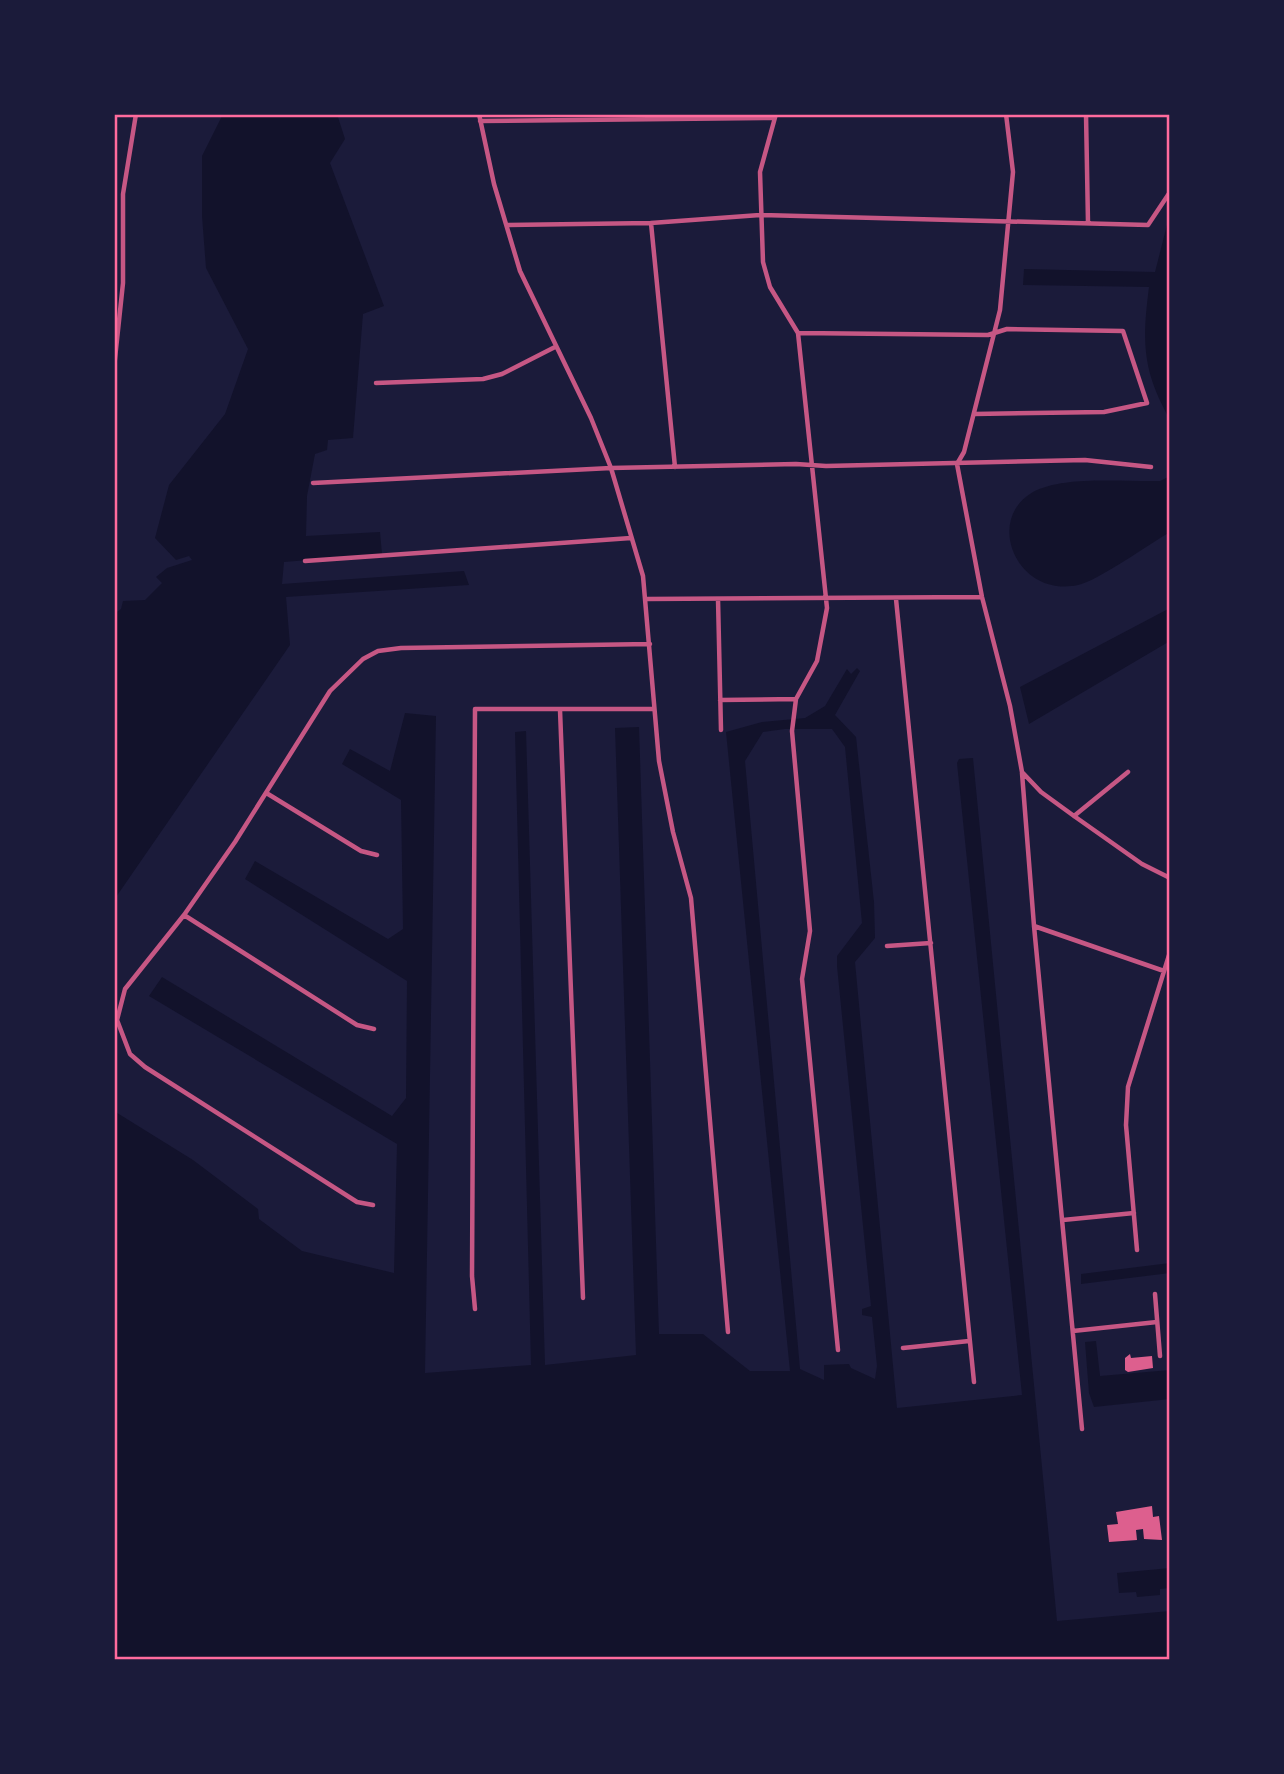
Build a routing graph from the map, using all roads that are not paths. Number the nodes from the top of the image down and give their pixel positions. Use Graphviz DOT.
graph roads {
  1 [pos="136,114"];
  2 [pos="479,114"];
  3 [pos="1006,114"];
  4 [pos="1086,114"];
  5 [pos="1170,114"];
  6 [pos="775,116"];
  7 [pos="480,121"];
  8 [pos="1170,162"];
  9 [pos="1170,192"];
  10 [pos="760,215"];
  11 [pos="1008,221"];
  12 [pos="651,223"];
  13 [pos="1088,223"];
  14 [pos="507,225"];
  15 [pos="996,332"];
  16 [pos="798,333"];
  17 [pos="555,347"];
  18 [pos="114,368"];
  19 [pos="376,383"];
  20 [pos="974,414"];
  21 [pos="957,464"];
  22 [pos="811,466"];
  23 [pos="675,467"];
  24 [pos="1151,467"];
  25 [pos="611,468"];
  26 [pos="313,483"];
  27 [pos="631,538"];
  28 [pos="304,561"];
  29 [pos="982,597"];
  30 [pos="824,598"];
  31 [pos="647,599"];
  32 [pos="718,599"];
  33 [pos="896,599"];
  34 [pos="650,644"];
  35 [pos="796,699"];
  36 [pos="720,700"];
  37 [pos="654,709"];
  38 [pos="560,710"];
  39 [pos="721,730"];
  40 [pos="1022,772"];
  41 [pos="1128,772"];
  42 [pos="268,794"];
  43 [pos="1074,816"];
  44 [pos="377,855"];
  45 [pos="1170,878"];
  46 [pos="184,915"];
  47 [pos="1034,926"];
  48 [pos="931,943"];
  49 [pos="887,946"];
  50 [pos="1170,952"];
  51 [pos="1164,971"];
  52 [pos="374,1029"];
  53 [pos="373,1205"];
  54 [pos="1134,1213"];
  55 [pos="1063,1220"];
  56 [pos="1137,1250"];
  57 [pos="1155,1294"];
  58 [pos="583,1298"];
  59 [pos="475,1309"];
  60 [pos="1157,1322"];
  61 [pos="1073,1331"];
  62 [pos="728,1332"];
  63 [pos="969,1341"];
  64 [pos="903,1348"];
  65 [pos="838,1350"];
  66 [pos="1160,1356"];
  67 [pos="974,1382"];
  68 [pos="1082,1429"];
  1 -- 18 [label="street"];
  2 -- 7 [label="street"];
  3 -- 11 [label="street"];
  4 -- 13 [label="street"];
  5 -- 8 [label="street"];
  6 -- 7 [label="street"];
  6 -- 10 [label="street"];
  7 -- 14 [label="street"];
  9 -- 13 [label="street"];
  10 -- 11 [label="street"];
  10 -- 12 [label="street"];
  10 -- 16 [label="street"];
  11 -- 13 [label="street"];
  11 -- 15 [label="street"];
  12 -- 14 [label="street"];
  12 -- 23 [label="street"];
  14 -- 17 [label="street"];
  15 -- 16 [label="street"];
  15 -- 20 [label="street"];
  15 -- 20 [label="street"];
  16 -- 22 [label="street"];
  17 -- 19 [label="street"];
  17 -- 25 [label="street"];
  20 -- 21 [label="street"];
  21 -- 22 [label="street"];
  21 -- 24 [label="street"];
  21 -- 29 [label="street"];
  22 -- 23 [label="street"];
  22 -- 30 [label="street"];
  23 -- 25 [label="street"];
  25 -- 26 [label="street"];
  25 -- 27 [label="street"];
  27 -- 28 [label="street"];
  27 -- 31 [label="street"];
  29 -- 33 [label="street"];
  29 -- 40 [label="street"];
  30 -- 32 [label="street"];
  30 -- 33 [label="street"];
  30 -- 35 [label="street"];
  31 -- 32 [label="street"];
  31 -- 34 [label="street"];
  32 -- 36 [label="street"];
  33 -- 48 [label="street"];
  34 -- 37 [label="street"];
  34 -- 42 [label="street"];
  35 -- 36 [label="street"];
  35 -- 65 [label="street"];
  36 -- 39 [label="street"];
  37 -- 38 [label="street"];
  37 -- 62 [label="street"];
  38 -- 58 [label="street"];
  38 -- 59 [label="street"];
  40 -- 43 [label="street"];
  40 -- 47 [label="street"];
  41 -- 43 [label="street"];
  42 -- 44 [label="street"];
  42 -- 46 [label="street"];
  43 -- 45 [label="street"];
  46 -- 52 [label="street"];
  46 -- 53 [label="street"];
  47 -- 51 [label="street"];
  47 -- 55 [label="street"];
  48 -- 49 [label="street"];
  48 -- 63 [label="street"];
  50 -- 51 [label="street"];
  51 -- 54 [label="street"];
  54 -- 55 [label="street"];
  54 -- 56 [label="street"];
  55 -- 61 [label="street"];
  57 -- 60 [label="street"];
  60 -- 61 [label="street"];
  60 -- 66 [label="street"];
  61 -- 68 [label="street"];
  63 -- 64 [label="street"];
  63 -- 67 [label="street"];
}
